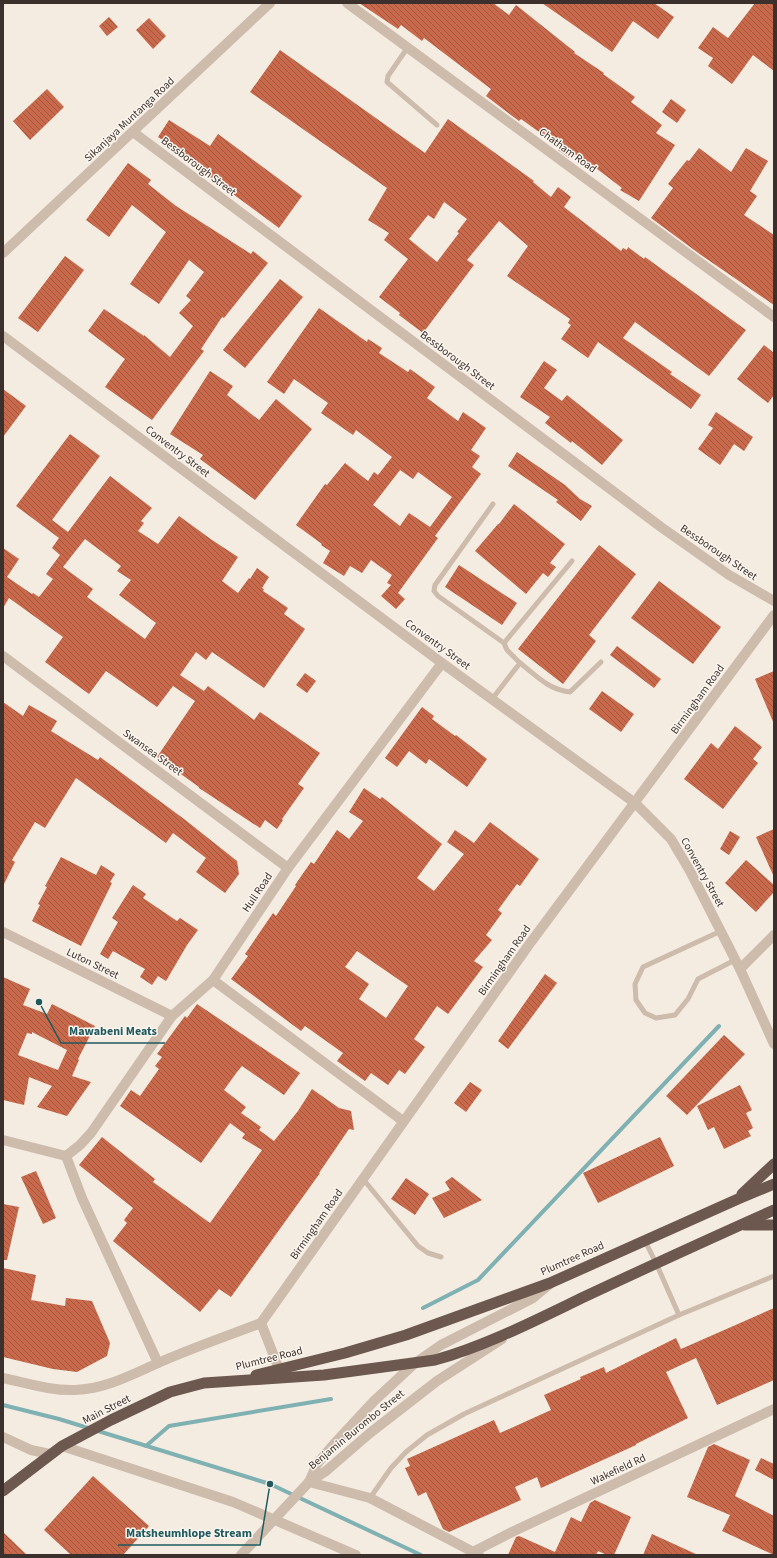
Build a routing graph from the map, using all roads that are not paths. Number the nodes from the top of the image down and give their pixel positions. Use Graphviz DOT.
graph roads {
  1 [pos="270,3"];
  2 [pos="347,3"];
  3 [pos="408,47"];
  4 [pos="437,125"];
  5 [pos="133,132"];
  6 [pos="3,253"];
  7 [pos="774,317"];
  8 [pos="3,336"];
  9 [pos="493,504"];
  10 [pos="572,561"];
  11 [pos="774,601"];
  12 [pos="774,615"];
  13 [pos="504,643"];
  14 [pos="3,656"];
  15 [pos="601,662"];
  16 [pos="442,663"];
  17 [pos="520,663"];
  18 [pos="492,699"];
  19 [pos="636,803"];
  20 [pos="288,868"];
  21 [pos="721,931"];
  22 [pos="3,932"];
  23 [pos="774,935"];
  24 [pos="737,964"];
  25 [pos="213,980"];
  26 [pos="172,1016"];
  27 [pos="774,1044"];
  28 [pos="403,1121"];
  29 [pos="3,1140"];
  30 [pos="66,1156"];
  31 [pos="774,1164"];
  32 [pos="363,1178"];
  33 [pos="774,1184"];
  34 [pos="738,1199"];
  35 [pos="774,1210"];
  36 [pos="739,1225"];
  37 [pos="774,1225"];
  38 [pos="645,1241"];
  39 [pos="441,1257"];
  40 [pos="656,1263"];
  41 [pos="774,1276"];
  42 [pos="550,1283"];
  43 [pos="679,1315"];
  44 [pos="261,1323"];
  45 [pos="524,1326"];
  46 [pos="158,1363"];
  47 [pos="415,1363"];
  48 [pos="279,1369"];
  49 [pos="3,1378"];
  50 [pos="234,1380"];
  51 [pos="774,1409"];
  52 [pos="3,1437"];
  53 [pos="62,1446"];
  54 [pos="50,1454"];
  55 [pos="307,1484"];
  56 [pos="3,1491"];
  57 [pos="370,1498"];
  58 [pos="278,1516"];
  59 [pos="476,1553"];
  60 [pos="241,1555"];
  61 [pos="356,1555"];
  1 -- 5 [label="street, Sikanjaya Muntanga Road"];
  2 -- 3 [label="street, Chatham Road"];
  3 -- 4 [label="lane"];
  3 -- 7 [label="street, Chatham Road"];
  5 -- 6 [label="street, Sikanjaya Muntanga Road"];
  5 -- 11 [label="street, Bessborough Street"];
  8 -- 16 [label="street, Conventry Street"];
  9 -- 13 [label="lane"];
  10 -- 13 [label="lane"];
  12 -- 19 [label="street, Birmingham Road"];
  13 -- 17 [label="lane"];
  14 -- 20 [label="street, Swansea Street"];
  15 -- 17 [label="lane"];
  16 -- 18 [label="street, Conventry Street"];
  16 -- 20 [label="street, Hull Road"];
  17 -- 18 [label="lane"];
  18 -- 19 [label="street, Conventry Street"];
  19 -- 21 [label="street, Conventry Street"];
  19 -- 28 [label="street, Birmingham Road"];
  20 -- 25 [label="street, Hull Road"];
  21 -- 24 [label="street, Conventry Street"];
  21 -- 24 [label="lane"];
  22 -- 26 [label="street, Luton Street"];
  23 -- 24 [label="street"];
  24 -- 27 [label="street, Conventry Street"];
  25 -- 26 [label="street, Hull Road"];
  25 -- 28 [label="street"];
  26 -- 30 [label="street, Hull Road"];
  28 -- 32 [label="street, Birmingham Road"];
  29 -- 30 [label="street"];
  30 -- 46 [label="street"];
  31 -- 34 [label="highway"];
  32 -- 39 [label="lane"];
  32 -- 44 [label="street, Birmingham Road"];
  33 -- 34 [label="highway, Plumtree Road"];
  34 -- 38 [label="highway, Plumtree Road"];
  35 -- 36 [label="highway, Plumtree Road"];
  36 -- 37 [label="highway"];
  36 -- 40 [label="highway, Plumtree Road"];
  38 -- 40 [label="lane"];
  38 -- 42 [label="highway, Plumtree Road"];
  40 -- 43 [label="lane"];
  40 -- 45 [label="highway, Plumtree Road"];
  41 -- 43 [label="lane"];
  42 -- 47 [label="street, Benjamin Burombo Street"];
  42 -- 48 [label="highway, Plumtree Road"];
  43 -- 57 [label="lane"];
  44 -- 46 [label="street"];
  44 -- 48 [label="street"];
  45 -- 47 [label="highway, Plumtree Road"];
  45 -- 55 [label="street, Benjamin Burombo Street"];
  46 -- 49 [label="street"];
  47 -- 50 [label="highway, Plumtree Road"];
  47 -- 55 [label="street, Benjamin Burombo Street"];
  48 -- 50 [label="highway, Plumtree Road"];
  50 -- 53 [label="highway, Main Street"];
  51 -- 59 [label="street, Wakefield Rd"];
  52 -- 54 [label="street"];
  53 -- 54 [label="highway, Main Street"];
  53 -- 58 [label="street"];
  54 -- 56 [label="highway, Main Street"];
  55 -- 57 [label="street"];
  55 -- 58 [label="street, Benjamin Burombo Street"];
  57 -- 59 [label="street"];
  58 -- 60 [label="street, Benjamin Burombo Street"];
  58 -- 61 [label="street"];
}
